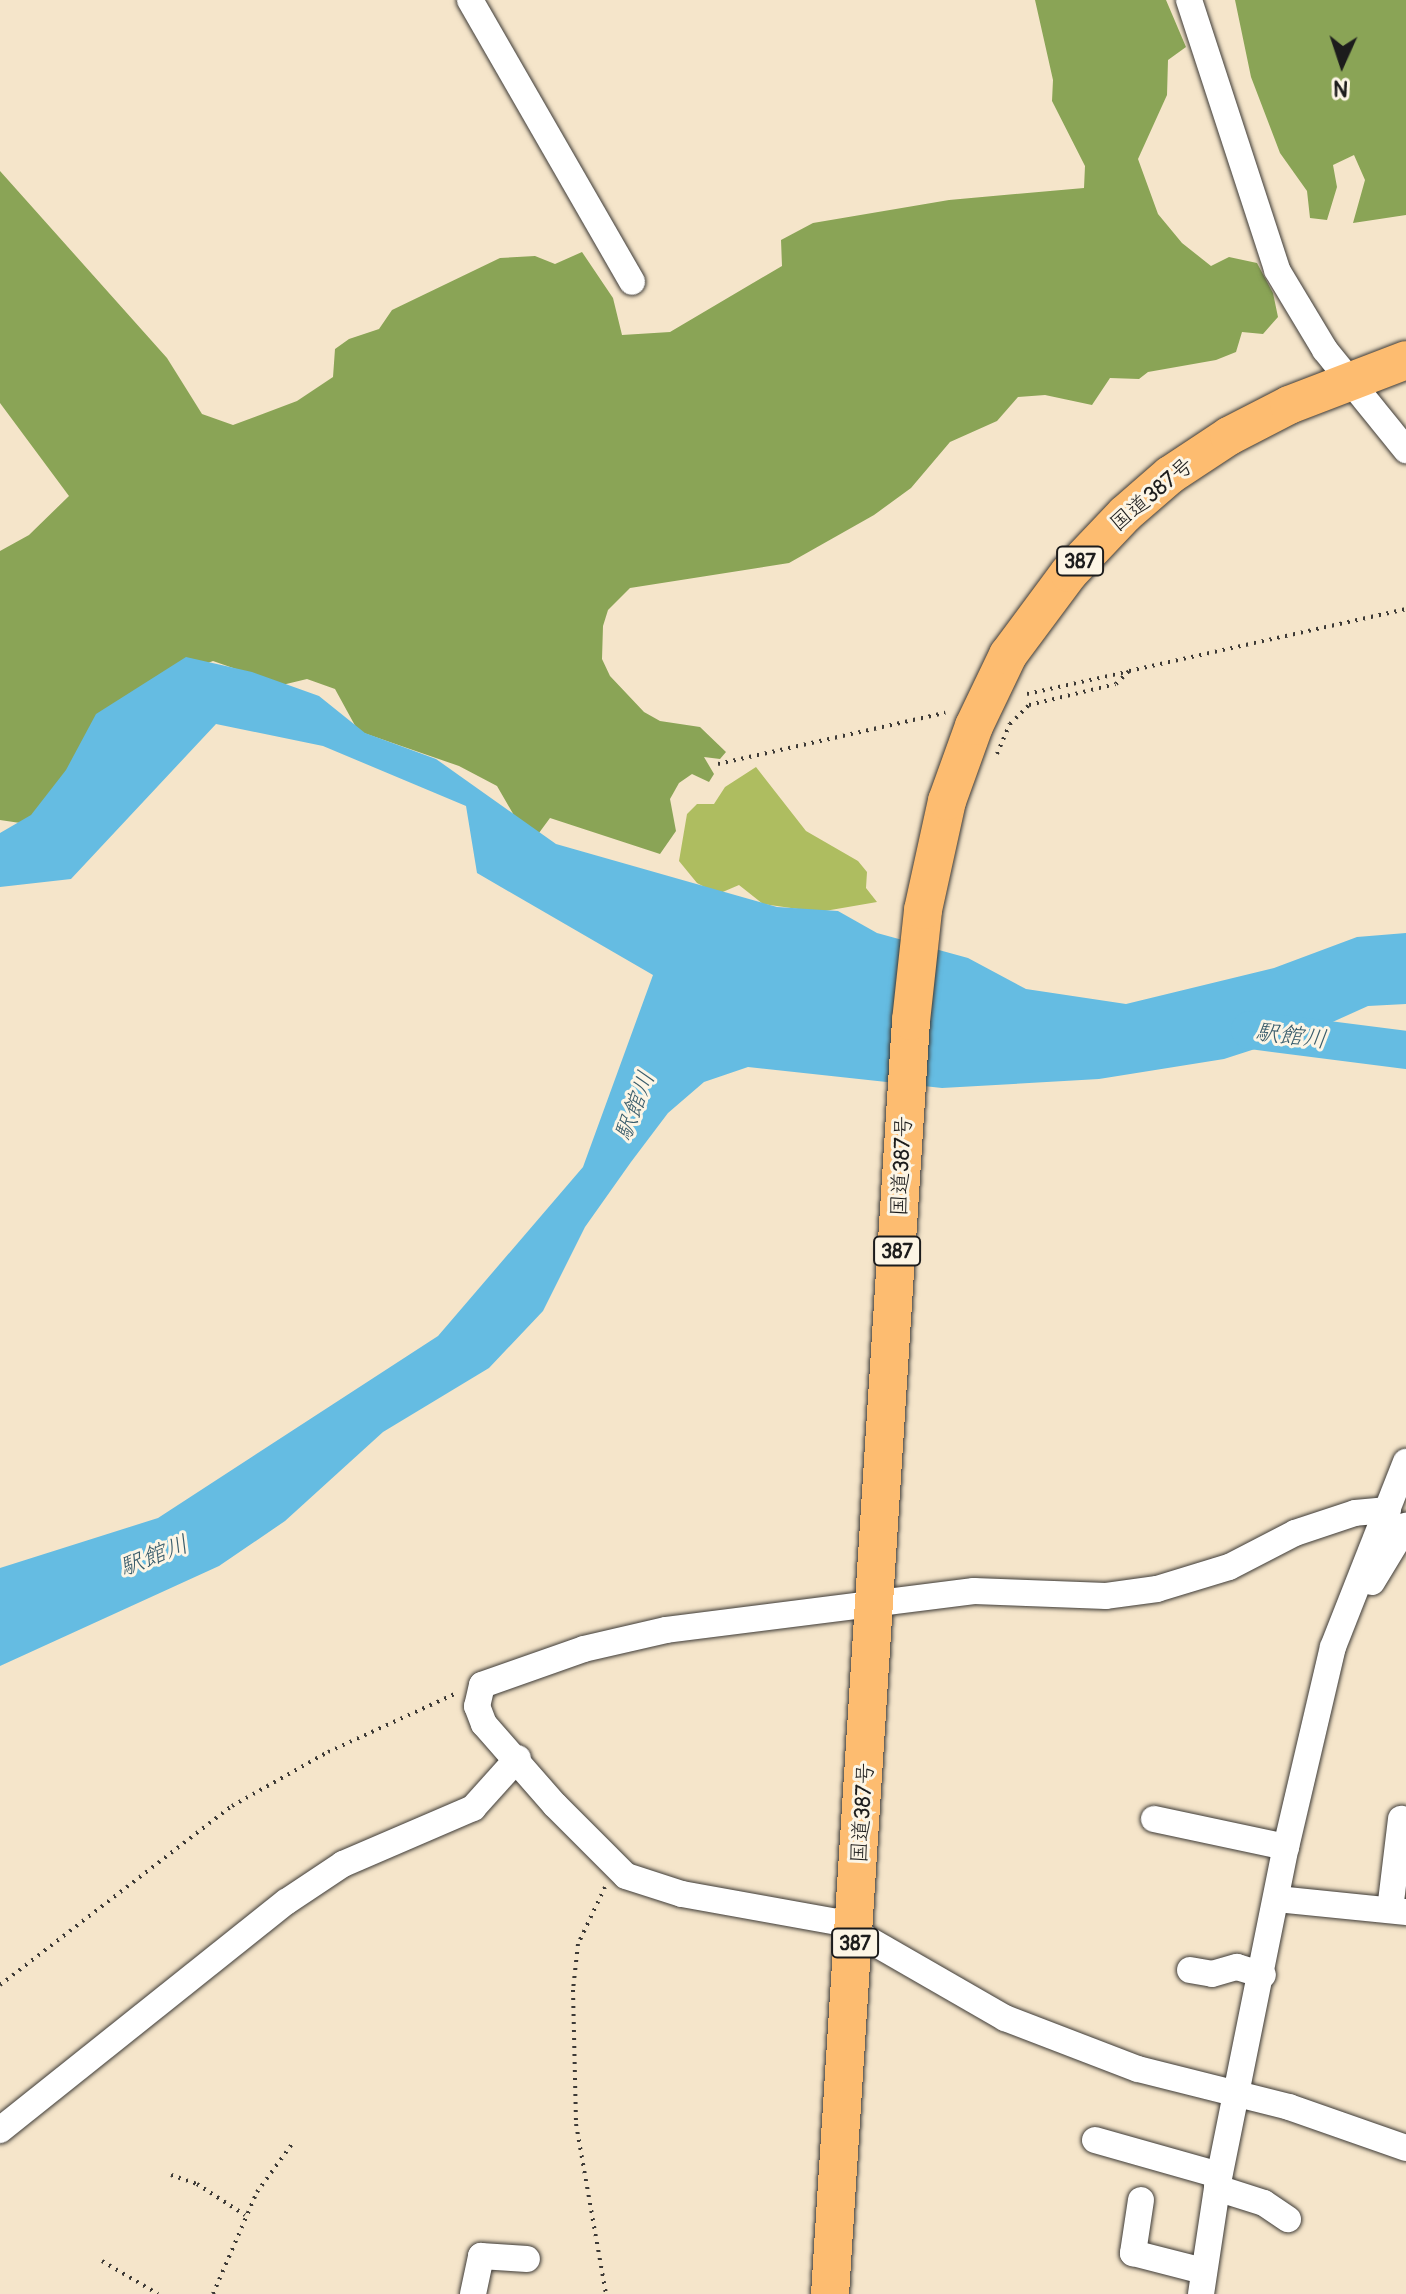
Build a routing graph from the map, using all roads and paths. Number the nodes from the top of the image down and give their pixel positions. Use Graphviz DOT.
graph roads {
  1 [pos="470,0"];
  2 [pos="1189,0"];
  3 [pos="632,282"];
  4 [pos="1406,360"];
  5 [pos="1350,383"];
  6 [pos="1406,450"];
  7 [pos="1406,609"];
  8 [pos="1129,671"];
  9 [pos="1027,694"];
  10 [pos="945,713"];
  11 [pos="994,763"];
  12 [pos="718,764"];
  13 [pos="1406,1462"];
  14 [pos="1396,1510"];
  15 [pos="876,1598"];
  16 [pos="482,1685"];
  17 [pos="518,1758"];
  18 [pos="1154,1819"];
  19 [pos="1401,1819"];
  20 [pos="1286,1847"];
  21 [pos="620,1871"];
  22 [pos="1277,1899"];
  23 [pos="1398,1911"];
  24 [pos="856,1932"];
  25 [pos="1190,1970"];
  26 [pos="1263,1975"];
  27 [pos="0,1985"];
  28 [pos="1236,2093"];
  29 [pos="0,2130"];
  30 [pos="1095,2140"];
  31 [pos="292,2144"];
  32 [pos="1406,2148"];
  33 [pos="171,2175"];
  34 [pos="1218,2182"];
  35 [pos="1141,2200"];
  36 [pos="246,2216"];
  37 [pos="1288,2219"];
  38 [pos="527,2259"];
  39 [pos="102,2261"];
  40 [pos="1202,2282"];
  41 [pos="158,2294"];
  42 [pos="213,2294"];
  43 [pos="473,2294"];
  44 [pos="606,2294"];
  45 [pos="830,2294"];
  1 -- 3 [label="street"];
  2 -- 5 [label="street"];
  4 -- 5 [label="highway, 国道387号 / 387"];
  5 -- 6 [label="street"];
  5 -- 15 [label="highway, 国道387号 / 387"];
  7 -- 8 [label="path"];
  8 -- 9 [label="path"];
  8 -- 11 [label="path"];
  10 -- 12 [label="path"];
  13 -- 14 [label="street"];
  14 -- 15 [label="street"];
  14 -- 20 [label="street"];
  15 -- 16 [label="street"];
  15 -- 24 [label="highway, 国道387号 / 387"];
  16 -- 17 [label="street"];
  16 -- 27 [label="path"];
  17 -- 21 [label="street"];
  17 -- 29 [label="street"];
  18 -- 20 [label="street"];
  19 -- 23 [label="street"];
  20 -- 22 [label="street"];
  21 -- 24 [label="street"];
  21 -- 44 [label="path"];
  22 -- 23 [label="street"];
  22 -- 26 [label="street"];
  24 -- 28 [label="street"];
  24 -- 45 [label="highway, 国道387号 / 387"];
  25 -- 26 [label="street"];
  26 -- 28 [label="street"];
  28 -- 32 [label="street"];
  28 -- 34 [label="street"];
  30 -- 34 [label="street"];
  31 -- 36 [label="path"];
  33 -- 36 [label="path"];
  34 -- 37 [label="street"];
  34 -- 40 [label="street"];
  35 -- 40 [label="street"];
  36 -- 42 [label="path"];
  38 -- 43 [label="street"];
  39 -- 41 [label="path"];
}
